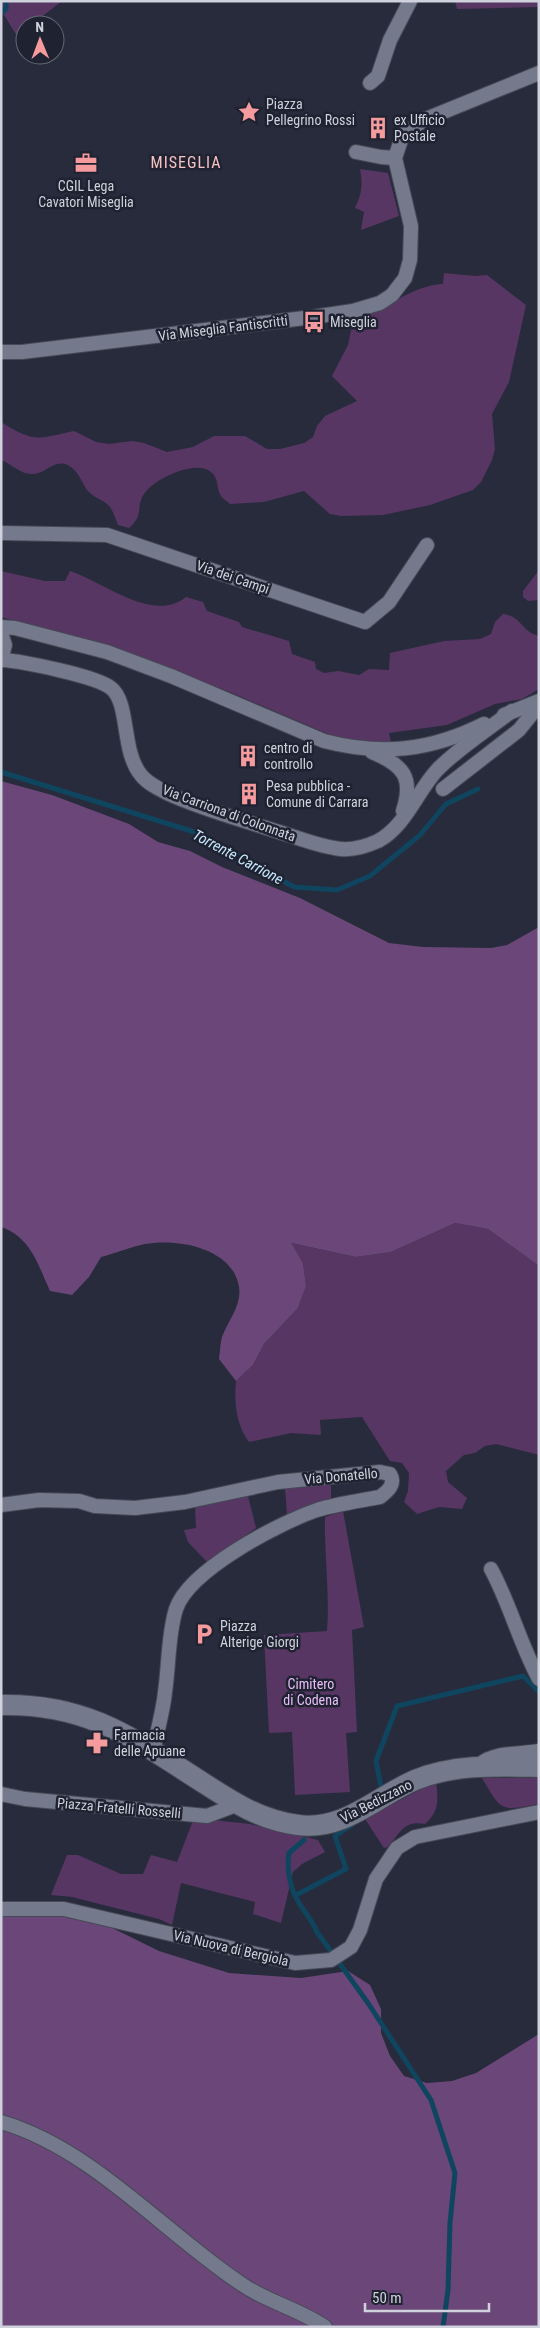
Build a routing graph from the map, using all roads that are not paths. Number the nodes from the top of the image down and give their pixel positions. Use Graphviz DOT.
graph roads {
  1 [pos="410,1"];
  2 [pos="539,73"];
  3 [pos="370,83"];
  4 [pos="353,147"];
  5 [pos="396,154"];
  6 [pos="1,352"];
  7 [pos="1,533"];
  8 [pos="427,545"];
  9 [pos="1,627"];
  10 [pos="1,634"];
  11 [pos="1,660"];
  12 [pos="539,701"];
  13 [pos="539,705"];
  14 [pos="512,711"];
  15 [pos="368,750"];
  16 [pos="444,789"];
  17 [pos="400,821"];
  18 [pos="1,1505"];
  19 [pos="491,1569"];
  20 [pos="539,1679"];
  21 [pos="1,1705"];
  22 [pos="153,1751"];
  23 [pos="539,1751"];
  24 [pos="476,1767"];
  25 [pos="539,1767"];
  26 [pos="1,1794"];
  27 [pos="236,1805"];
  28 [pos="539,1812"];
  29 [pos="1,1909"];
  30 [pos="1,2122"];
  31 [pos="325,2327"];
  1 -- 3 [label="street"];
  2 -- 5 [label="street"];
  4 -- 5 [label="street"];
  5 -- 6 [label="street, Via Miseglia Fantiscritti"];
  7 -- 8 [label="street, Via dei Campi"];
  9 -- 15 [label="street, Via Carriona di Colonnata"];
  10 -- 11 [label="street, Via Carriona di Colonnata"];
  11 -- 17 [label="street, Via Carriona di Colonnata"];
  12 -- 14 [label="street, Via Carriona di Colonnata"];
  13 -- 16 [label="street"];
  14 -- 15 [label="street, Via Carriona di Colonnata"];
  14 -- 17 [label="street, Via Carriona di Colonnata"];
  15 -- 17 [label="street, Via Carriona di Colonnata"];
  18 -- 22 [label="street, Via Donatello"];
  19 -- 20 [label="street"];
  21 -- 22 [label="street, Via Bedizzano"];
  22 -- 27 [label="street, Via Bedizzano"];
  23 -- 24 [label="street"];
  24 -- 25 [label="street, Via Bedizzano"];
  24 -- 27 [label="street, Via Bedizzano"];
  26 -- 27 [label="street, Piazza Fratelli Rosselli"];
  28 -- 29 [label="street, Via Nuova di Bergiola"];
  30 -- 31 [label="street"];
}
